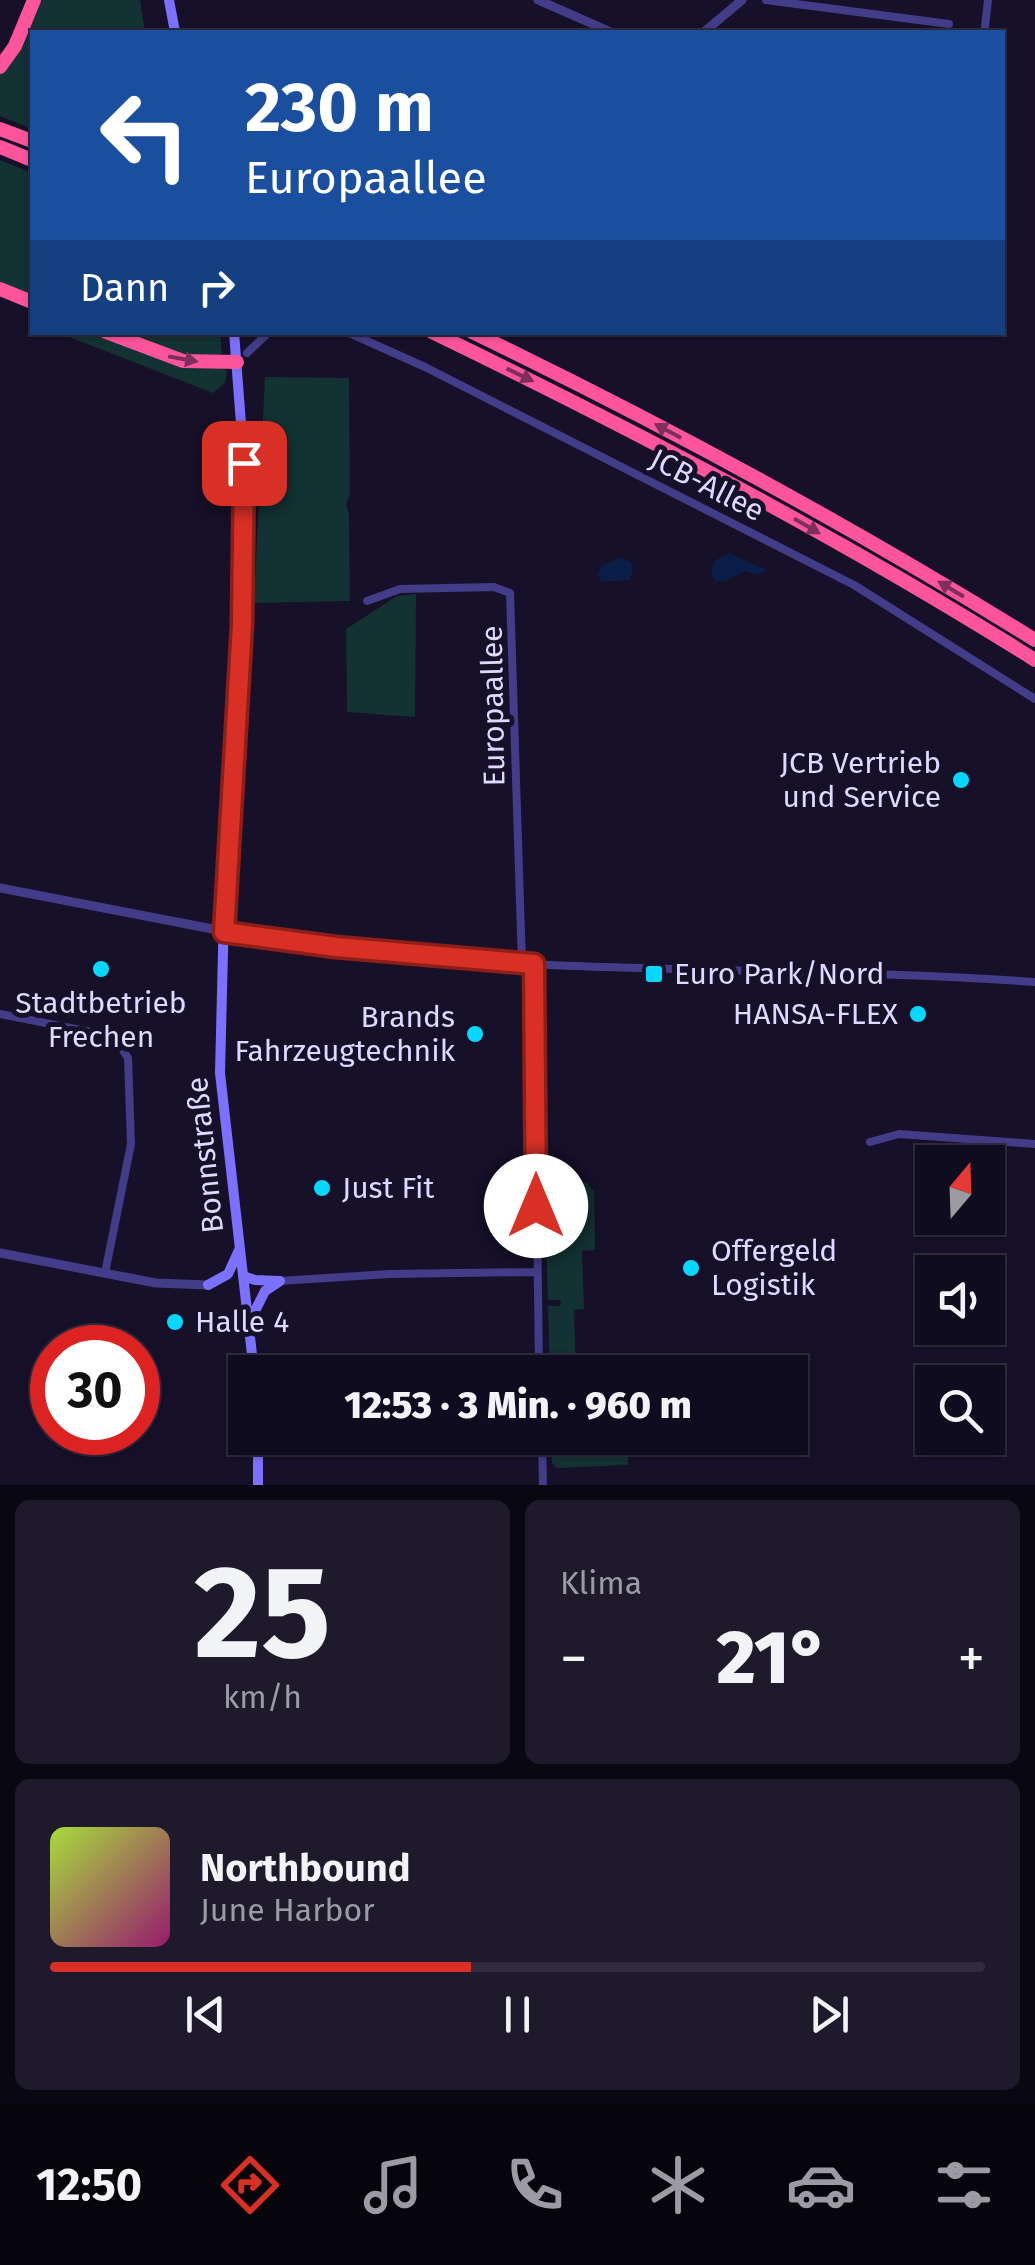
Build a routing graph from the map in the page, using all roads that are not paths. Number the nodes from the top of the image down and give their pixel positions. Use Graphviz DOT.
graph roads {
  1 [pos="34,0"];
  2 [pos="169,0"];
  3 [pos="538,0"];
  4 [pos="766,0"];
  5 [pos="988,0"];
  6 [pos="739,1"];
  7 [pos="949,24"];
  8 [pos="985,27"];
  9 [pos="175,30"];
  10 [pos="606,30"];
  11 [pos="706,30"];
  12 [pos="0,68"];
  13 [pos="0,129"];
  14 [pos="30,140"];
  15 [pos="0,147"];
  16 [pos="30,159"];
  17 [pos="0,289"];
  18 [pos="30,301"];
  19 [pos="114,335"];
  20 [pos="235,335"];
  21 [pos="267,335"];
  22 [pos="354,335"];
  23 [pos="438,335"];
  24 [pos="478,335"];
  25 [pos="242,358"];
  26 [pos="367,601"];
  27 [pos="1035,640"];
  28 [pos="1035,660"];
  29 [pos="1035,699"];
  30 [pos="0,888"];
  31 [pos="224,932"];
  32 [pos="522,964"];
  33 [pos="534,964"];
  34 [pos="1035,982"];
  35 [pos="0,1014"];
  36 [pos="870,1142"];
  37 [pos="1035,1144"];
  38 [pos="240,1249"];
  39 [pos="0,1254"];
  40 [pos="536,1272"];
  41 [pos="105,1273"];
  42 [pos="243,1276"];
  43 [pos="280,1280"];
  44 [pos="208,1285"];
  45 [pos="244,1290"];
  46 [pos="249,1324"];
  47 [pos="252,1355"];
  48 [pos="538,1355"];
  49 [pos="258,1455"];
  50 [pos="542,1455"];
  51 [pos="258,1485"];
  52 [pos="543,1485"];
  1 -- 12 [label="highway"];
  2 -- 9 [label="main road"];
  3 -- 10 [label="street"];
  4 -- 7 [label="street"];
  5 -- 8 [label="street"];
  6 -- 11 [label="street"];
  13 -- 14 [label="highway"];
  15 -- 16 [label="highway"];
  17 -- 18 [label="highway"];
  19 -- 25 [label="highway, one-way"];
  20 -- 25 [label="main road, Bonnstraße"];
  21 -- 25 [label="street"];
  22 -- 29 [label="street, JCB-Allee"];
  23 -- 28 [label="highway, one-way"];
  27 -- 24 [label="highway, one-way"];
  25 -- 31 [label="main road, Bonnstraße"];
  26 -- 32 [label="street, Europaallee"];
  30 -- 31 [label="street"];
  31 -- 32 [label="street"];
  31 -- 38 [label="main road, Bonnstraße"];
  32 -- 33 [label="street"];
  33 -- 34 [label="street"];
  33 -- 40 [label="street"];
  35 -- 41 [label="street"];
  36 -- 37 [label="street"];
  38 -- 42 [label="main road, Bonnstraße"];
  38 -- 44 [label="main road"];
  39 -- 41 [label="street"];
  40 -- 43 [label="street"];
  40 -- 48 [label="street"];
  41 -- 44 [label="street"];
  42 -- 43 [label="main road"];
  42 -- 45 [label="main road, Bonnstraße"];
  43 -- 46 [label="main road"];
  44 -- 45 [label="main road"];
  45 -- 46 [label="main road, Bonnstraße"];
  46 -- 47 [label="main road, Bonnstraße"];
  49 -- 51 [label="main road"];
  50 -- 52 [label="street"];
}
